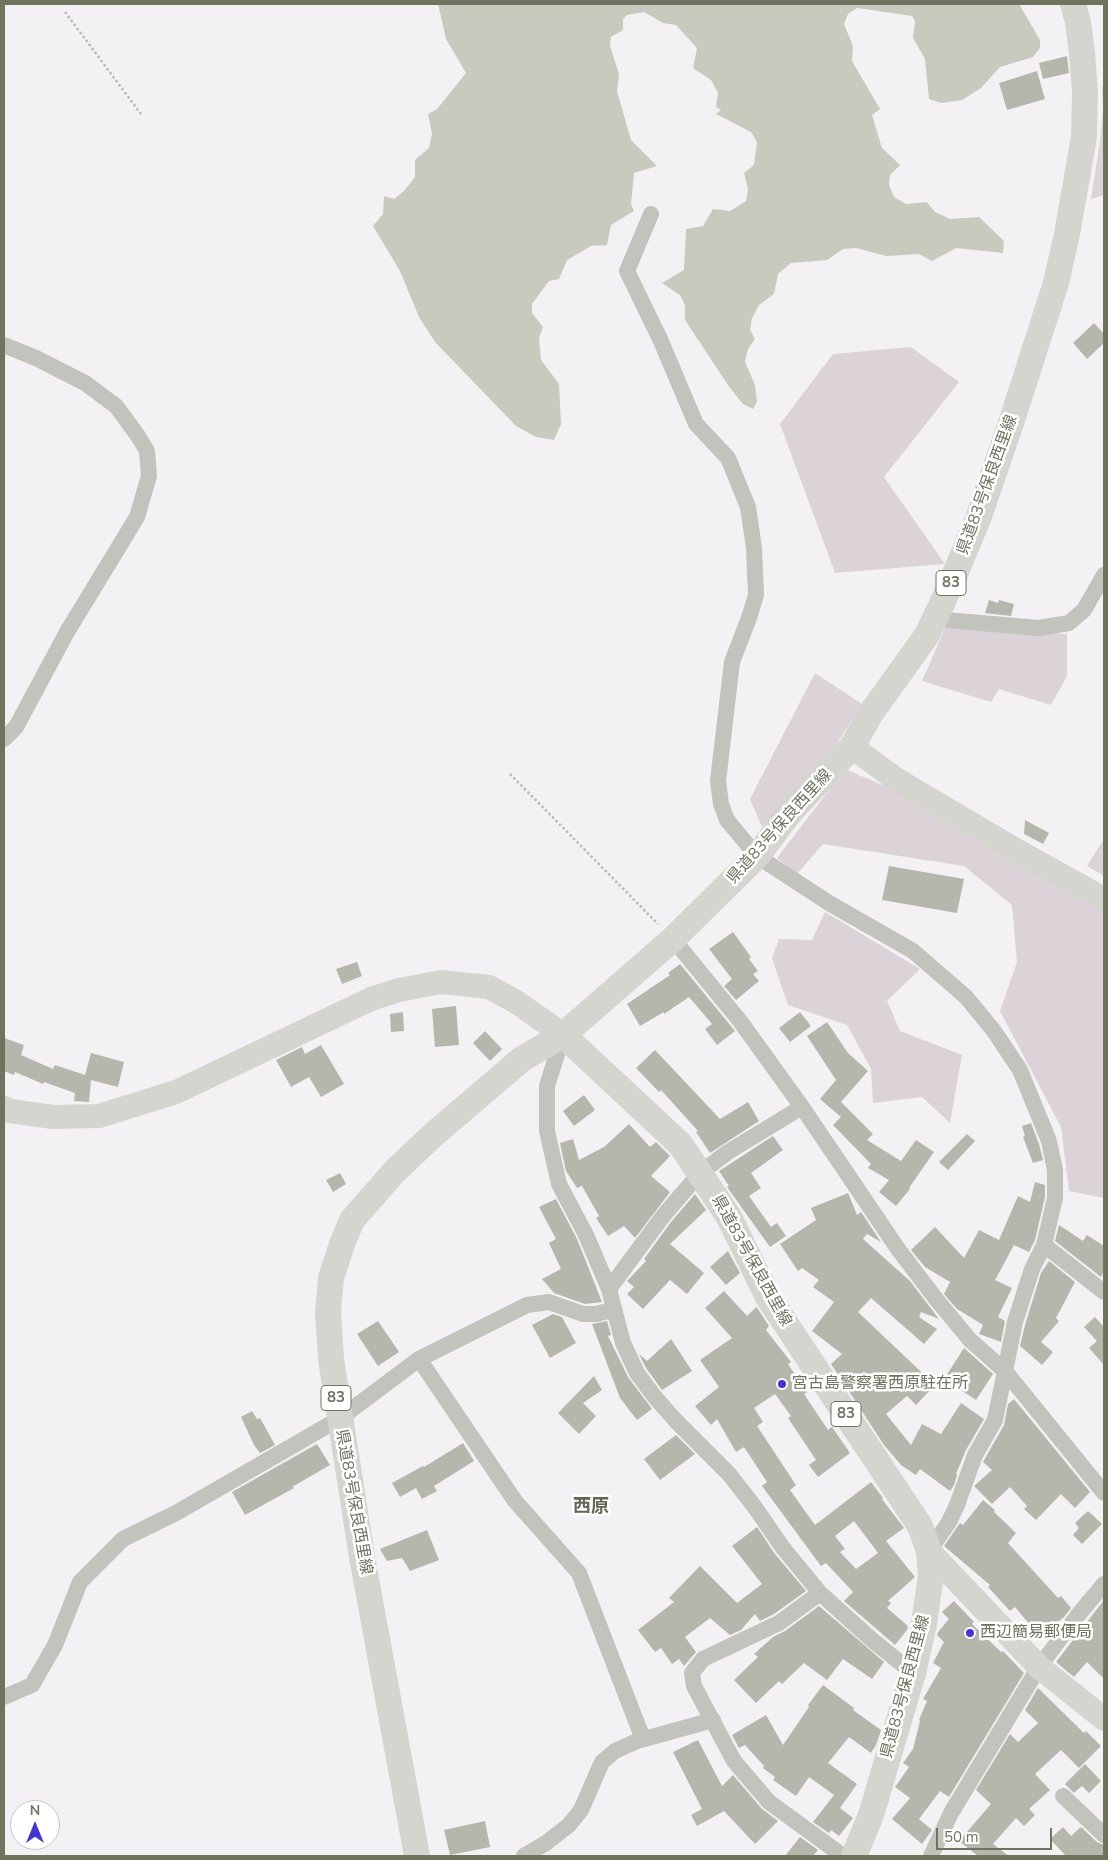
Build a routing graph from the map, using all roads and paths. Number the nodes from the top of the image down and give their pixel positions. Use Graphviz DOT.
graph roads {
  1 [pos="1073,4"];
  2 [pos="65,12"];
  3 [pos="140,114"];
  4 [pos="650,214"];
  5 [pos="4,345"];
  6 [pos="1104,574"];
  7 [pos="934,619"];
  8 [pos="4,739"];
  9 [pos="852,747"];
  10 [pos="510,774"];
  11 [pos="757,856"];
  12 [pos="1104,899"];
  13 [pos="673,939"];
  14 [pos="563,1035"];
  15 [pos="4,1108"];
  16 [pos="802,1108"];
  17 [pos="700,1173"];
  18 [pos="1044,1245"];
  19 [pos="609,1289"];
  20 [pos="1104,1292"];
  21 [pos="614,1309"];
  22 [pos="419,1359"];
  23 [pos="1005,1371"];
  24 [pos="339,1419"];
  25 [pos="1104,1493"];
  26 [pos="929,1551"];
  27 [pos="1104,1584"];
  28 [pos="820,1593"];
  29 [pos="1039,1667"];
  30 [pos="913,1672"];
  31 [pos="4,1697"];
  32 [pos="713,1720"];
  33 [pos="1104,1720"];
  34 [pos="643,1739"];
  35 [pos="1063,1796"];
  36 [pos="1104,1835"];
  37 [pos="938,1853"];
  38 [pos="417,1856"];
  39 [pos="524,1856"];
  40 [pos="843,1856"];
  41 [pos="854,1856"];
  1 -- 7 [label="main road, 県道83号保良西里線 / 83"];
  2 -- 3 [label="path"];
  4 -- 11 [label="street"];
  5 -- 8 [label="street"];
  6 -- 7 [label="street"];
  7 -- 9 [label="main road, 県道83号保良西里線 / 83"];
  9 -- 11 [label="main road, 県道83号保良西里線 / 83"];
  9 -- 12 [label="street"];
  10 -- 13 [label="path"];
  11 -- 13 [label="main road, 県道83号保良西里線 / 83"];
  11 -- 18 [label="street"];
  13 -- 14 [label="main road, 県道83号保良西里線 / 83"];
  13 -- 16 [label="street"];
  14 -- 15 [label="street"];
  14 -- 17 [label="main road, 県道83号保良西里線 / 83"];
  14 -- 19 [label="street"];
  14 -- 24 [label="main road, 県道83号保良西里線 / 83"];
  16 -- 17 [label="street"];
  16 -- 23 [label="street"];
  17 -- 19 [label="street"];
  17 -- 26 [label="main road, 県道83号保良西里線 / 83"];
  18 -- 20 [label="street"];
  18 -- 23 [label="street"];
  19 -- 21 [label="street"];
  21 -- 22 [label="street"];
  21 -- 28 [label="street"];
  22 -- 24 [label="street"];
  22 -- 34 [label="street"];
  23 -- 25 [label="street"];
  23 -- 26 [label="street"];
  24 -- 31 [label="street"];
  24 -- 38 [label="main road, 県道83号保良西里線 / 83"];
  26 -- 29 [label="street"];
  26 -- 30 [label="main road, 県道83号保良西里線 / 83"];
  27 -- 29 [label="street"];
  28 -- 30 [label="street"];
  28 -- 32 [label="street"];
  29 -- 33 [label="street"];
  29 -- 37 [label="street"];
  30 -- 41 [label="main road, 県道83号保良西里線 / 83"];
  32 -- 34 [label="street"];
  32 -- 40 [label="street"];
  34 -- 39 [label="street"];
  35 -- 36 [label="street"];
}
